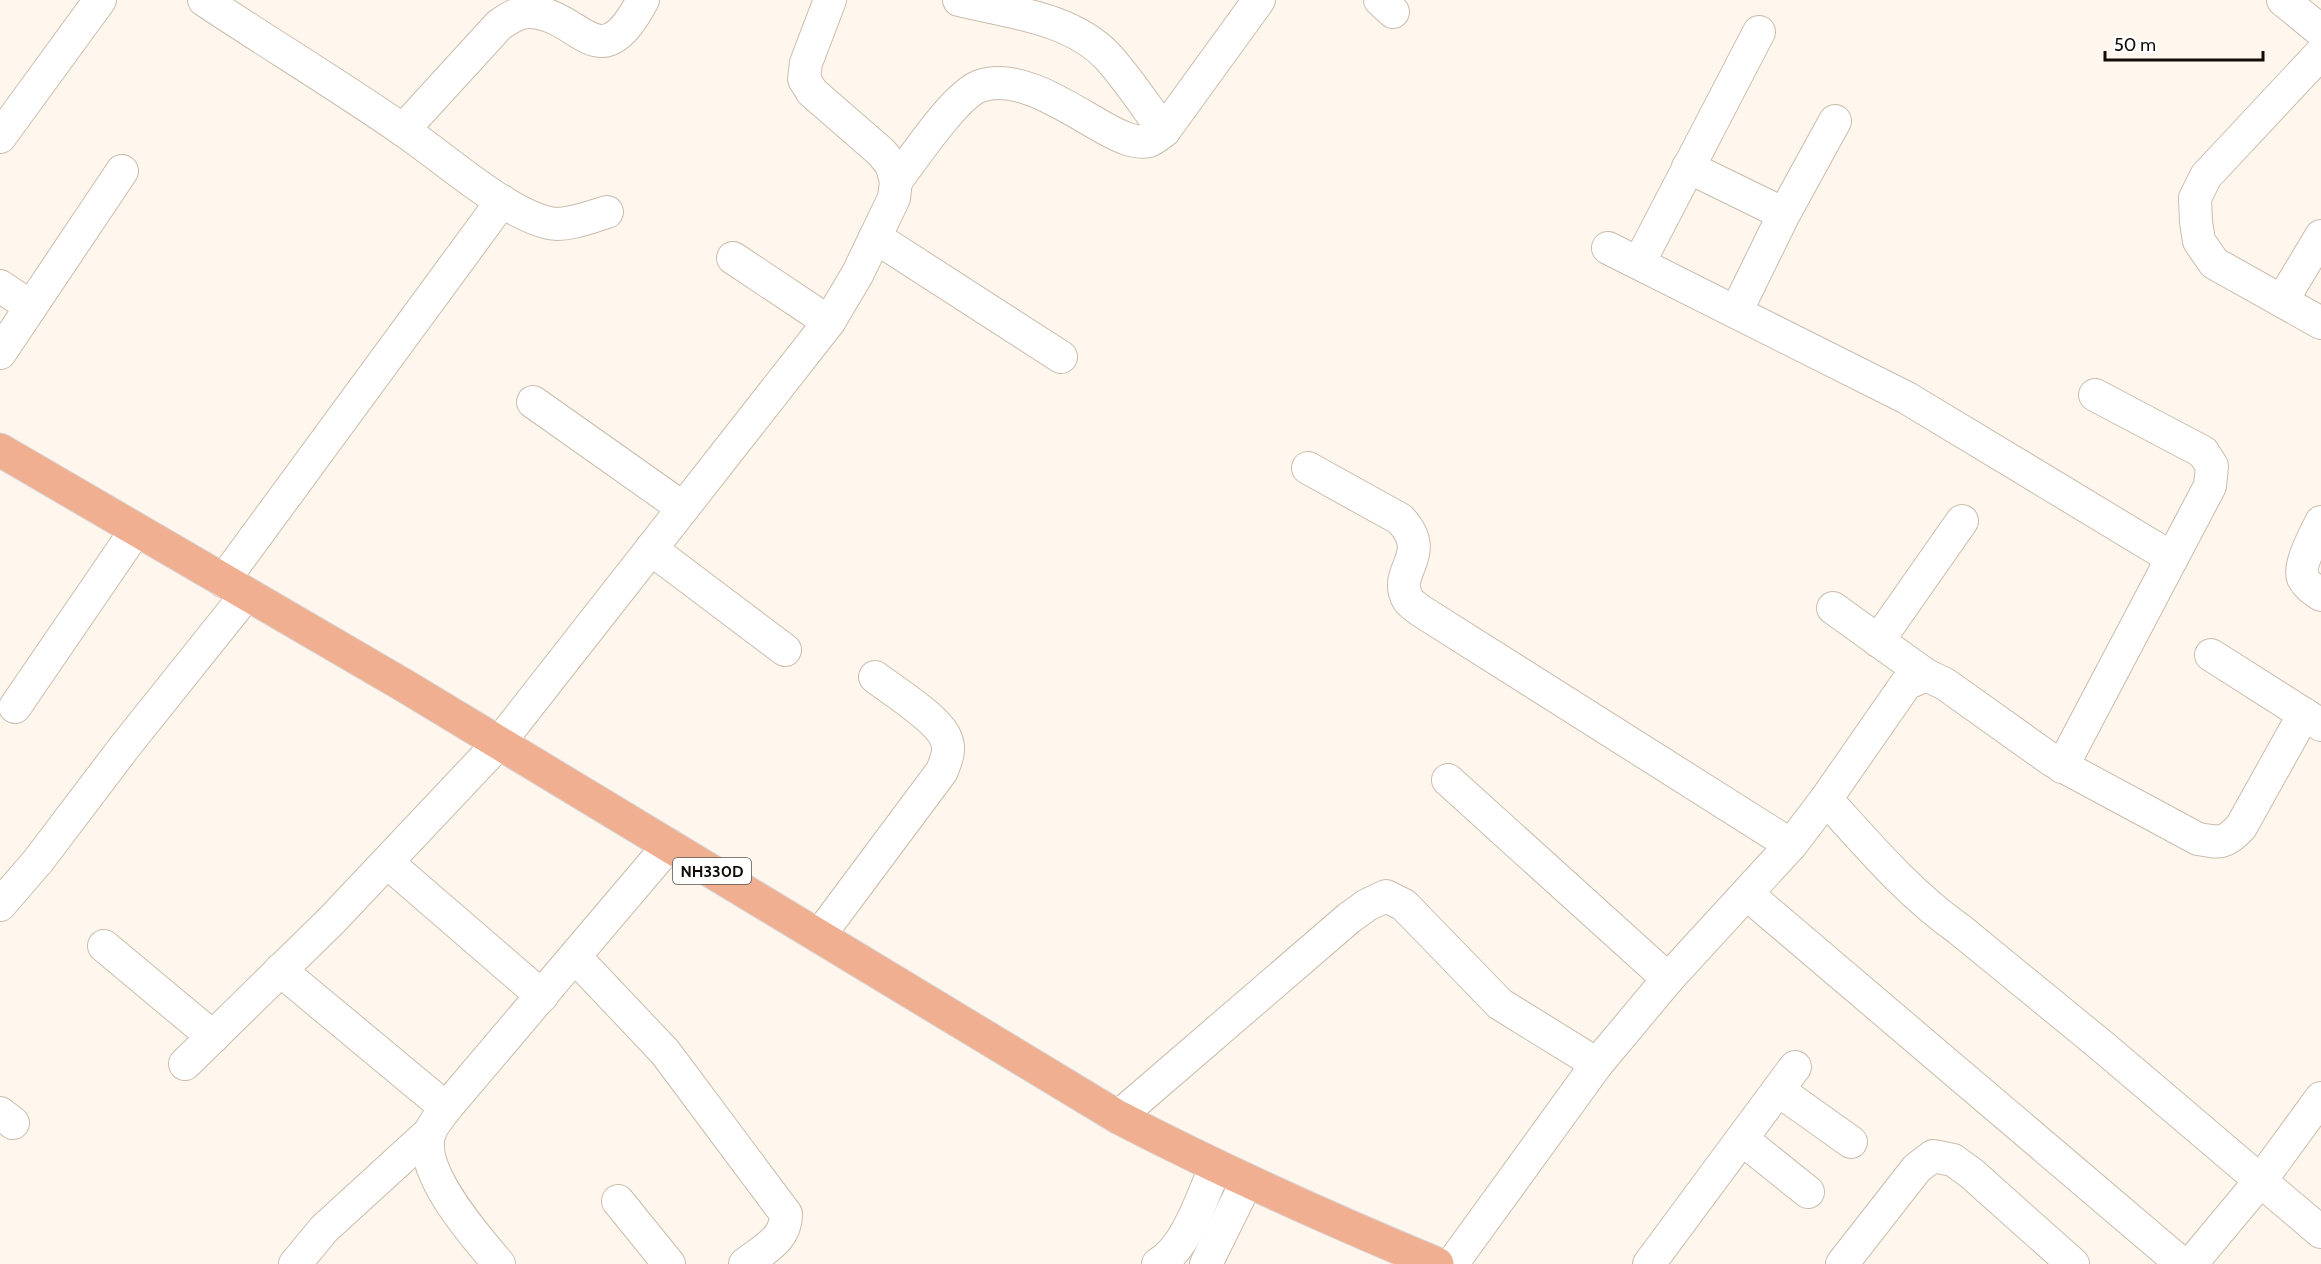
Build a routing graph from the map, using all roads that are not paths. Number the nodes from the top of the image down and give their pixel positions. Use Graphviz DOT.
graph roads {
  1 [pos="100,0"];
  2 [pos="204,0"];
  3 [pos="643,0"];
  4 [pos="830,0"];
  5 [pos="959,0"];
  6 [pos="1258,0"];
  7 [pos="2283,0"];
  8 [pos="2321,31"];
  9 [pos="1759,32"];
  10 [pos="2321,53"];
  11 [pos="1835,121"];
  12 [pos="403,130"];
  13 [pos="1164,131"];
  14 [pos="0,137"];
  15 [pos="1688,167"];
  16 [pos="123,171"];
  17 [pos="896,181"];
  18 [pos="502,201"];
  19 [pos="607,212"];
  20 [pos="1784,214"];
  21 [pos="2321,236"];
  22 [pos="876,237"];
  23 [pos="1608,248"];
  24 [pos="733,258"];
  25 [pos="1639,263"];
  26 [pos="0,286"];
  27 [pos="2282,301"];
  28 [pos="31,307"];
  29 [pos="1736,312"];
  30 [pos="829,322"];
  31 [pos="2321,323"];
  32 [pos="0,353"];
  33 [pos="1061,357"];
  34 [pos="2095,395"];
  35 [pos="533,402"];
  36 [pos="0,450"];
  37 [pos="1308,468"];
  38 [pos="683,508"];
  39 [pos="1962,521"];
  40 [pos="2321,522"];
  41 [pos="136,530"];
  42 [pos="651,549"];
  43 [pos="2172,558"];
  44 [pos="234,588"];
  45 [pos="2321,595"];
  46 [pos="1833,608"];
  47 [pos="1878,641"];
  48 [pos="785,650"];
  49 [pos="2211,655"];
  50 [pos="1926,675"];
  51 [pos="875,677"];
  52 [pos="15,707"];
  53 [pos="2313,720"];
  54 [pos="499,743"];
  55 [pos="2062,767"];
  56 [pos="1448,780"];
  57 [pos="1826,799"];
  58 [pos="669,844"];
  59 [pos="1791,845"];
  60 [pos="388,863"];
  61 [pos="1747,894"];
  62 [pos="0,905"];
  63 [pos="819,936"];
  64 [pos="104,946"];
  65 [pos="575,957"];
  66 [pos="280,970"];
  67 [pos="1668,979"];
  68 [pos="542,996"];
  69 [pos="213,1036"];
  70 [pos="185,1064"];
  71 [pos="1597,1064"];
  72 [pos="2321,1098"];
  73 [pos="1118,1117"];
  74 [pos="438,1120"];
  75 [pos="1742,1139"];
  76 [pos="1851,1142"];
  77 [pos="1216,1166"];
  78 [pos="2261,1180"];
  79 [pos="1247,1181"];
  80 [pos="1808,1191"];
  81 [pos="618,1201"];
  82 [pos="2321,1232"];
  83 [pos="295,1264"];
  84 [pos="499,1264"];
  85 [pos="669,1264"];
  86 [pos="745,1264"];
  87 [pos="1158,1264"];
  88 [pos="1206,1264"];
  89 [pos="1437,1264"];
  90 [pos="1452,1264"];
  91 [pos="1649,1264"];
  92 [pos="1842,1264"];
  93 [pos="2073,1264"];
  94 [pos="2182,1264"];
  95 [pos="2191,1264"];
  1 -- 14 [label="street"];
  2 -- 12 [label="street"];
  3 -- 12 [label="street"];
  4 -- 17 [label="street"];
  5 -- 13 [label="street"];
  6 -- 13 [label="street"];
  7 -- 8 [label="street"];
  9 -- 15 [label="street"];
  10 -- 27 [label="street"];
  11 -- 20 [label="street"];
  12 -- 18 [label="street"];
  13 -- 17 [label="street"];
  15 -- 20 [label="street"];
  15 -- 25 [label="street"];
  16 -- 28 [label="street"];
  17 -- 22 [label="street"];
  18 -- 19 [label="street"];
  18 -- 44 [label="street"];
  20 -- 29 [label="street"];
  21 -- 27 [label="street"];
  22 -- 30 [label="street"];
  22 -- 33 [label="street"];
  23 -- 25 [label="street"];
  24 -- 30 [label="street"];
  25 -- 29 [label="street"];
  26 -- 28 [label="street"];
  27 -- 31 [label="street"];
  28 -- 32 [label="street"];
  29 -- 43 [label="street"];
  30 -- 38 [label="street"];
  34 -- 43 [label="street"];
  35 -- 38 [label="street"];
  36 -- 41 [label="highway, NH330D"];
  37 -- 59 [label="street"];
  38 -- 42 [label="street"];
  39 -- 47 [label="street"];
  40 -- 45 [label="street"];
  41 -- 44 [label="highway, NH330D"];
  41 -- 52 [label="street"];
  42 -- 48 [label="street"];
  42 -- 54 [label="street"];
  43 -- 55 [label="street"];
  44 -- 54 [label="highway, NH330D"];
  44 -- 62 [label="street"];
  46 -- 47 [label="street"];
  47 -- 50 [label="street"];
  49 -- 53 [label="street"];
  50 -- 55 [label="street"];
  50 -- 57 [label="street"];
  51 -- 63 [label="street"];
  53 -- 55 [label="street"];
  54 -- 58 [label="highway, NH330D"];
  54 -- 60 [label="street"];
  56 -- 67 [label="street"];
  57 -- 59 [label="street"];
  57 -- 78 [label="street"];
  58 -- 63 [label="highway, NH330D"];
  58 -- 65 [label="street"];
  59 -- 61 [label="street"];
  60 -- 66 [label="street"];
  60 -- 68 [label="street"];
  61 -- 67 [label="street"];
  61 -- 94 [label="street"];
  63 -- 73 [label="highway, NH330D"];
  64 -- 69 [label="street"];
  65 -- 68 [label="street"];
  65 -- 86 [label="street"];
  66 -- 69 [label="street"];
  66 -- 74 [label="street"];
  67 -- 71 [label="street"];
  68 -- 74 [label="street"];
  69 -- 70 [label="street"];
  71 -- 73 [label="street"];
  71 -- 90 [label="street"];
  72 -- 78 [label="street"];
  73 -- 77 [label="highway, NH330D"];
  74 -- 83 [label="street"];
  74 -- 84 [label="street"];
  75 -- 76 [label="street"];
  75 -- 80 [label="street"];
  75 -- 91 [label="street"];
  77 -- 79 [label="highway, NH330D"];
  77 -- 87 [label="street"];
  78 -- 82 [label="street"];
  78 -- 95 [label="street"];
  79 -- 88 [label="street"];
  79 -- 89 [label="highway, NH330D"];
  81 -- 85 [label="street"];
  92 -- 93 [label="street"];
}
